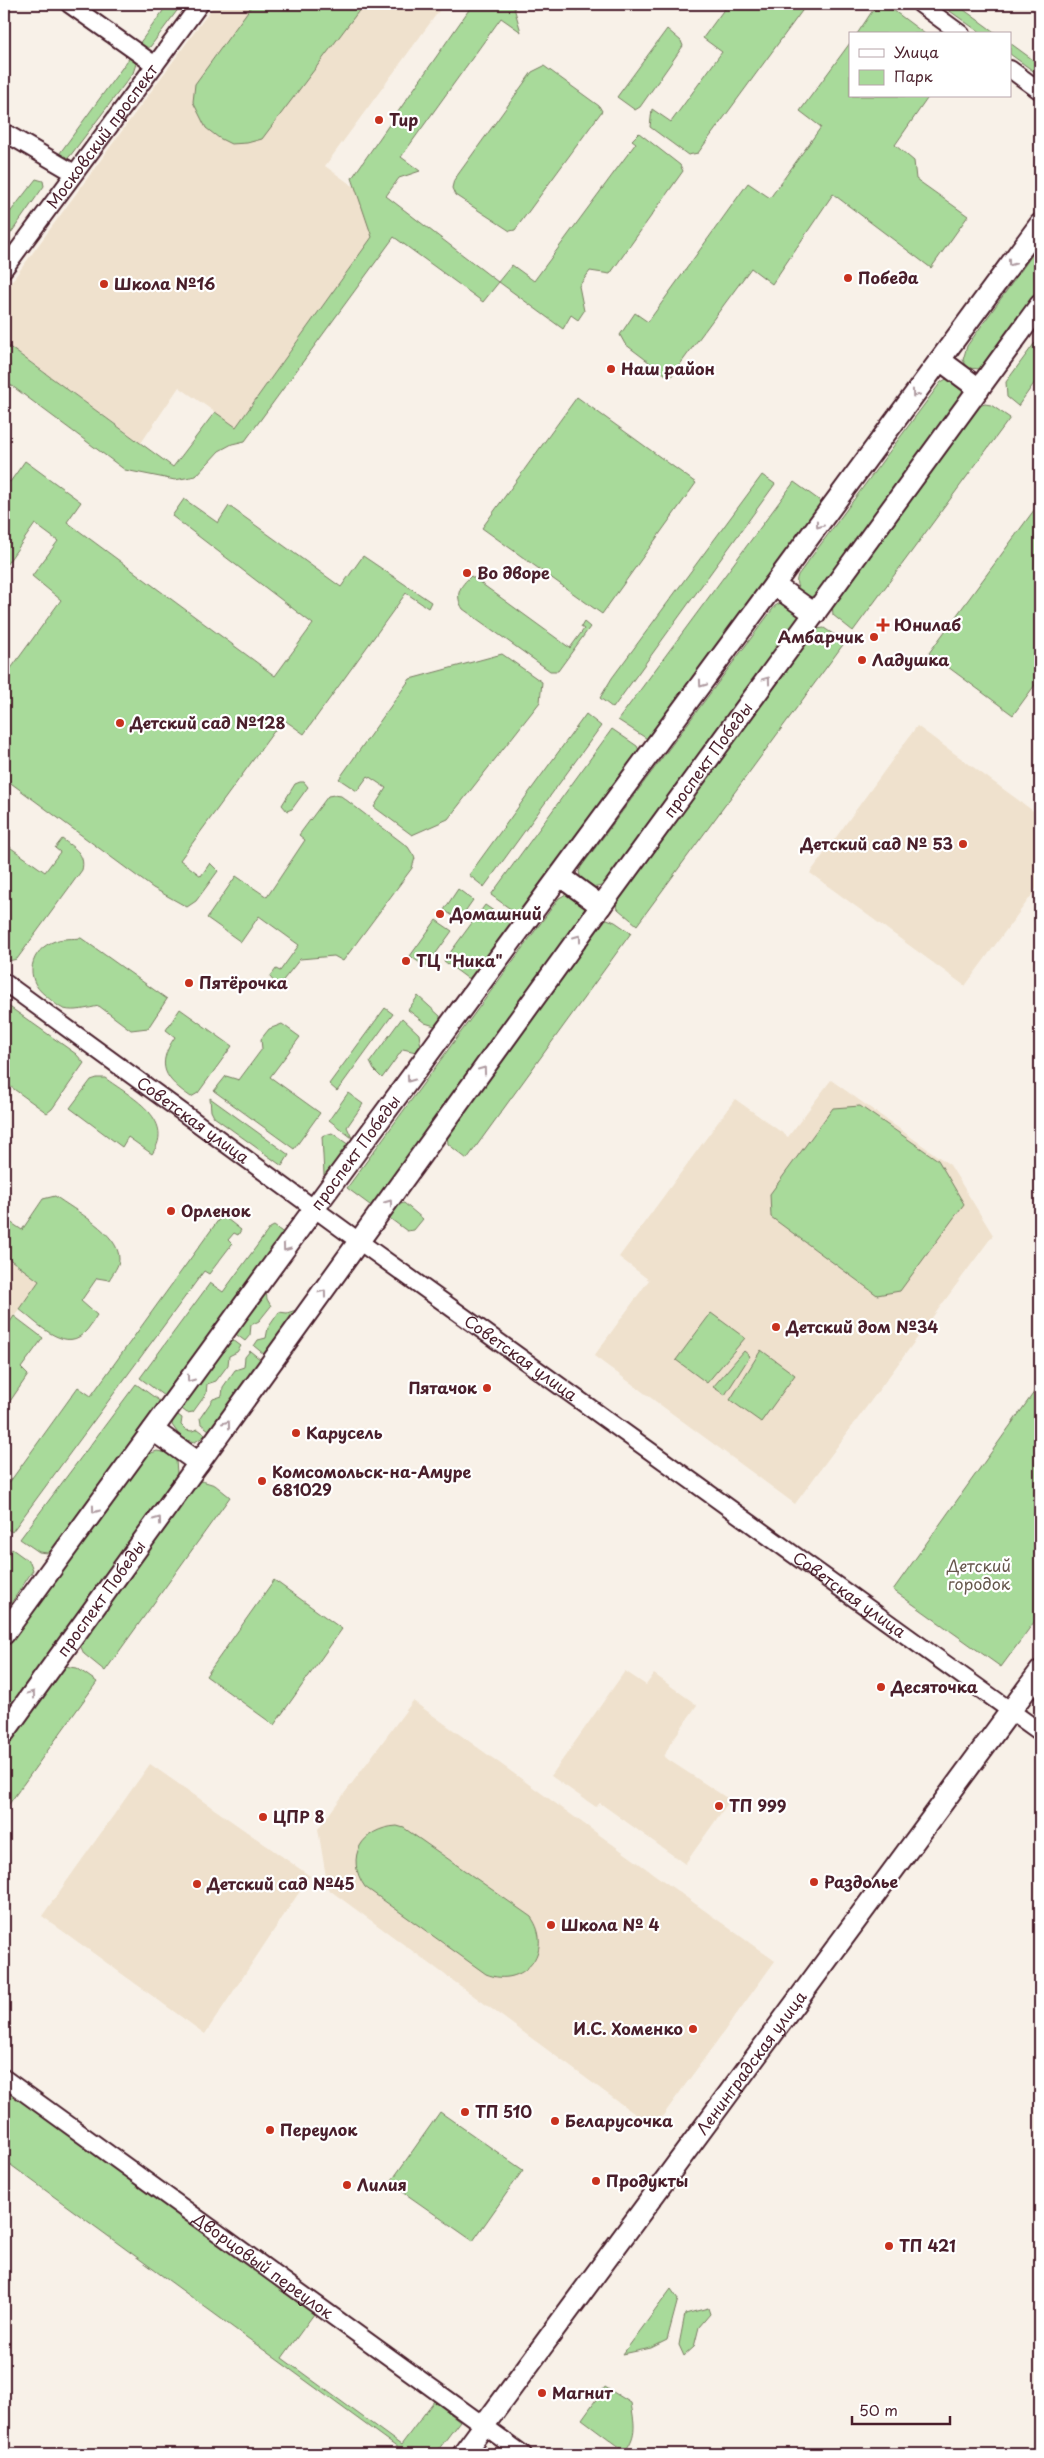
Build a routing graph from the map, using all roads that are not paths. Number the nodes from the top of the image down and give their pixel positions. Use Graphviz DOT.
graph roads {
  1 [pos="69,4"];
  2 [pos="200,4"];
  3 [pos="920,4"];
  4 [pos="958,32"];
  5 [pos="155,65"];
  6 [pos="1012,70"];
  7 [pos="1040,91"];
  8 [pos="4,132"];
  9 [pos="74,173"];
  10 [pos="1040,224"];
  11 [pos="4,269"];
  12 [pos="1040,306"];
  13 [pos="940,360"];
  14 [pos="979,389"];
  15 [pos="774,585"];
  16 [pos="815,614"];
  17 [pos="560,876"];
  18 [pos="601,906"];
  19 [pos="4,982"];
  20 [pos="315,1208"];
  21 [pos="360,1242"];
  22 [pos="153,1430"];
  23 [pos="199,1463"];
  24 [pos="4,1634"];
  25 [pos="1040,1670"];
  26 [pos="1011,1710"];
  27 [pos="1040,1732"];
  28 [pos="4,1734"];
  29 [pos="4,2078"];
  30 [pos="484,2426"];
  31 [pos="463,2454"];
  32 [pos="523,2454"];
  1 -- 5 [label="street"];
  2 -- 5 [label="street, Московский проспект"];
  3 -- 4 [label="street"];
  5 -- 9 [label="street, Московский проспект"];
  6 -- 7 [label="street"];
  8 -- 9 [label="street"];
  9 -- 11 [label="street, Московский проспект"];
  10 -- 13 [label="main road, проспект Победы, one-way"];
  12 -- 14 [label="main road, проспект Победы"];
  13 -- 14 [label="main road"];
  13 -- 15 [label="main road, проспект Победы, one-way"];
  14 -- 16 [label="main road, проспект Победы"];
  15 -- 16 [label="main road"];
  15 -- 17 [label="main road, проспект Победы, one-way"];
  18 -- 16 [label="main road, проспект Победы, one-way"];
  17 -- 18 [label="main road"];
  17 -- 20 [label="main road, проспект Победы, one-way"];
  21 -- 18 [label="main road, проспект Победы, one-way"];
  19 -- 20 [label="street, Советская улица"];
  20 -- 21 [label="street, Советская улица"];
  20 -- 22 [label="main road, проспект Победы, one-way"];
  23 -- 21 [label="main road, проспект Победы, one-way"];
  21 -- 26 [label="street, Советская улица"];
  22 -- 23 [label="main road"];
  22 -- 24 [label="main road, проспект Победы, one-way"];
  28 -- 23 [label="main road, проспект Победы, one-way"];
  25 -- 26 [label="main road, Ленинградская улица"];
  26 -- 27 [label="street, Советская улица"];
  26 -- 30 [label="main road, Ленинградская улица"];
  29 -- 30 [label="street, Дворцовый переулок"];
  30 -- 31 [label="main road, Ленинградская улица"];
  30 -- 32 [label="street, Дворцовый переулок"];
}
